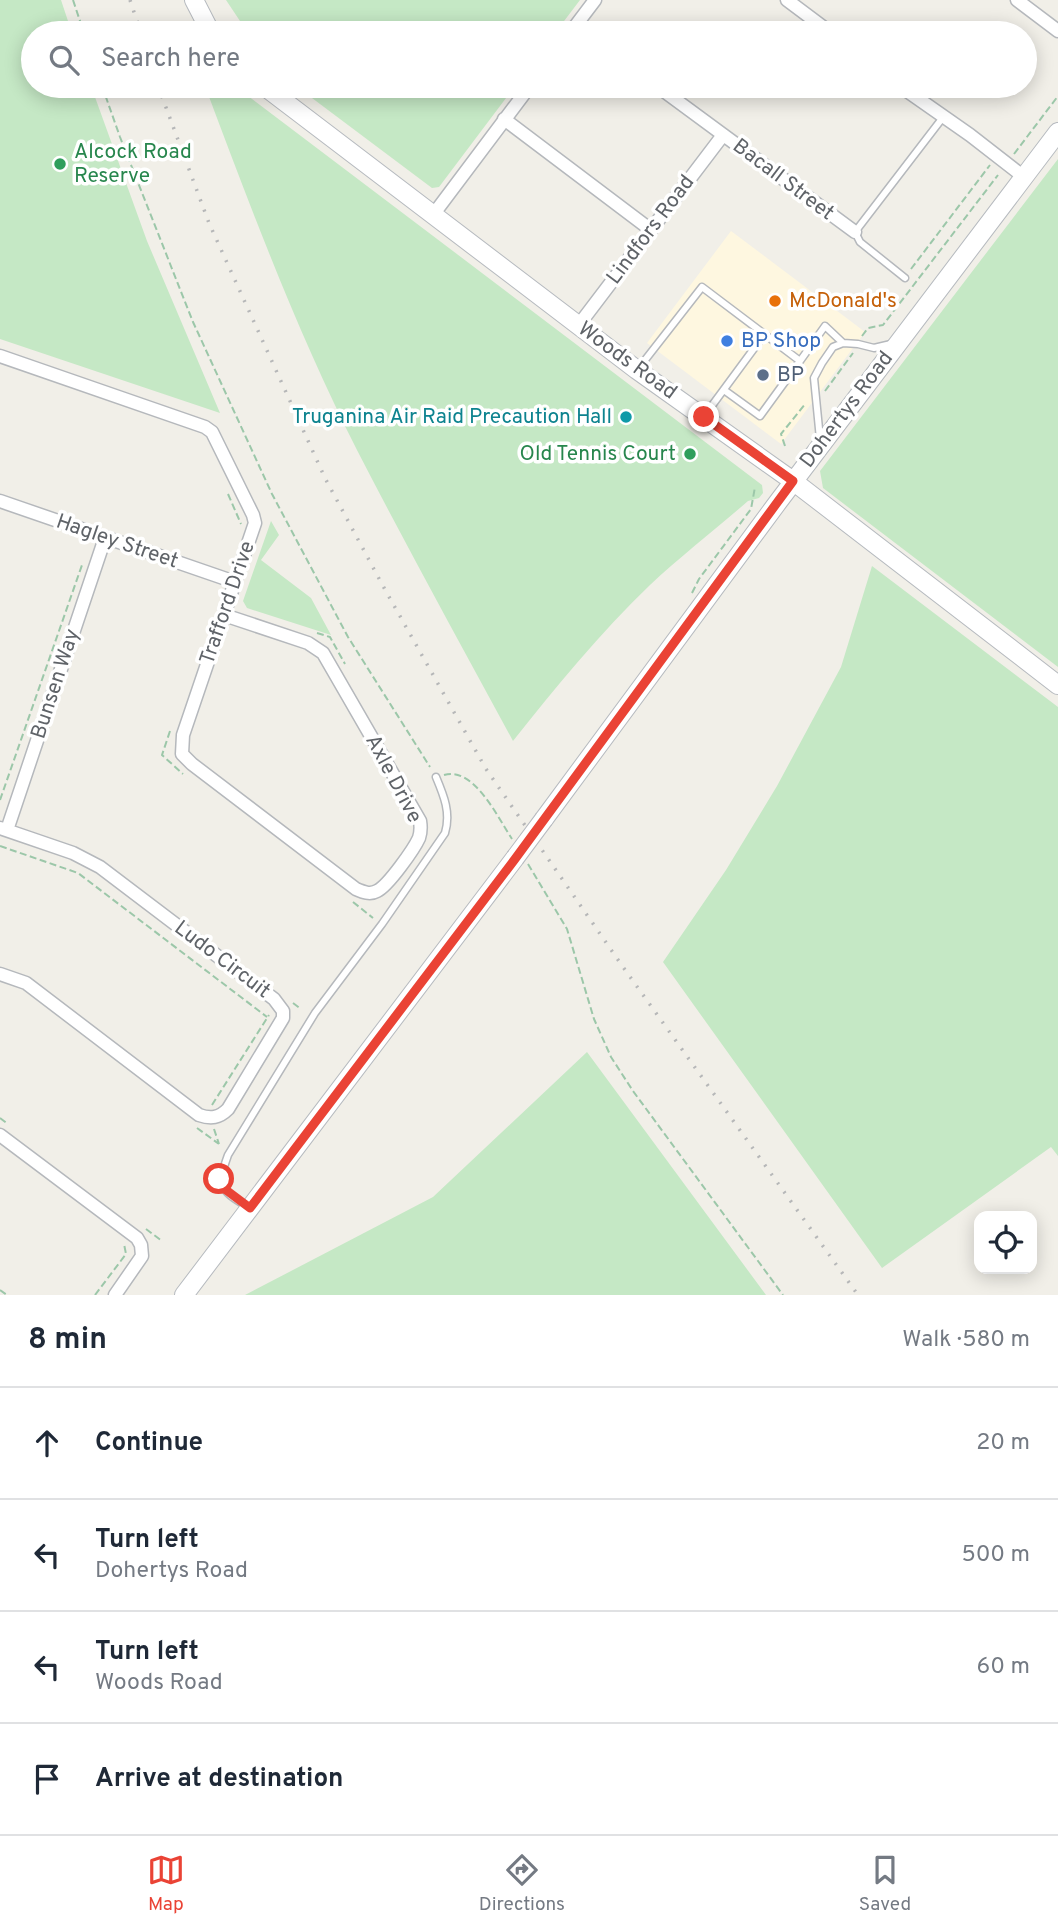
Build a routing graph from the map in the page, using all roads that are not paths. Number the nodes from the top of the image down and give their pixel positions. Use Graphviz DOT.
graph roads {
  1 [pos="194,0"];
  2 [pos="595,0"];
  3 [pos="787,0"];
  4 [pos="1017,0"];
  5 [pos="205,21"];
  6 [pos="579,21"];
  7 [pos="815,21"];
  8 [pos="1058,31"];
  9 [pos="280,98"];
  10 [pos="521,98"];
  11 [pos="673,98"];
  12 [pos="918,98"];
  13 [pos="944,116"];
  14 [pos="504,119"];
  15 [pos="1058,132"];
  16 [pos="723,135"];
  17 [pos="1024,177"];
  18 [pos="433,215"];
  19 [pos="651,230"];
  20 [pos="855,232"];
  21 [pos="905,278"];
  22 [pos="578,326"];
  23 [pos="764,335"];
  24 [pos="844,343"];
  25 [pos="898,343"];
  26 [pos="0,356"];
  27 [pos="800,361"];
  28 [pos="637,370"];
  29 [pos="724,390"];
  30 [pos="704,417"];
  31 [pos="821,444"];
  32 [pos="793,481"];
  33 [pos="0,501"];
  34 [pos="105,538"];
  35 [pos="235,582"];
  36 [pos="224,615"];
  37 [pos="1058,685"];
  38 [pos="182,754"];
  39 [pos="436,777"];
  40 [pos="3,829"];
  41 [pos="0,974"];
  42 [pos="0,1135"];
  43 [pos="250,1208"];
  44 [pos="115,1295"];
  45 [pos="184,1295"];
  1 -- 5 [label="main road"];
  2 -- 6 [label="street"];
  3 -- 7 [label="street"];
  4 -- 8 [label="street"];
  9 -- 18 [label="main road, Woods Road"];
  10 -- 14 [label="street"];
  11 -- 16 [label="street, Bacall Street"];
  12 -- 13 [label="street"];
  13 -- 17 [label="street"];
  13 -- 20 [label="lane"];
  14 -- 18 [label="street"];
  14 -- 19 [label="street"];
  15 -- 17 [label="main road, Dohertys Road"];
  16 -- 19 [label="street, Lindfors Road"];
  16 -- 20 [label="street, Bacall Street"];
  17 -- 25 [label="main road, Dohertys Road"];
  18 -- 22 [label="main road, Woods Road"];
  19 -- 22 [label="street, Lindfors Road"];
  20 -- 21 [label="lane, Bacall Street"];
  22 -- 28 [label="main road, Woods Road"];
  23 -- 27 [label="lane"];
  23 -- 28 [label="lane"];
  23 -- 29 [label="lane"];
  24 -- 25 [label="lane"];
  24 -- 27 [label="lane"];
  24 -- 31 [label="lane"];
  25 -- 31 [label="main road, Dohertys Road"];
  26 -- 35 [label="street, Trafford Drive"];
  27 -- 29 [label="lane"];
  28 -- 30 [label="main road, Woods Road"];
  29 -- 30 [label="lane"];
  30 -- 32 [label="main road, Woods Road"];
  31 -- 32 [label="main road, Dohertys Road"];
  32 -- 37 [label="main road, Woods Road"];
  32 -- 43 [label="main road, Dohertys Road, bridge"];
  33 -- 34 [label="street, Hagley Street"];
  34 -- 35 [label="street, Hagley Street"];
  34 -- 40 [label="street, Bunsen Way"];
  35 -- 36 [label="street, Trafford Drive"];
  36 -- 38 [label="street, Trafford Drive"];
  36 -- 38 [label="street, Axle Drive"];
  39 -- 43 [label="lane"];
  40 -- 41 [label="street, Ludo Circuit"];
  42 -- 44 [label="street"];
  43 -- 45 [label="main road, Dohertys Road"];
}
